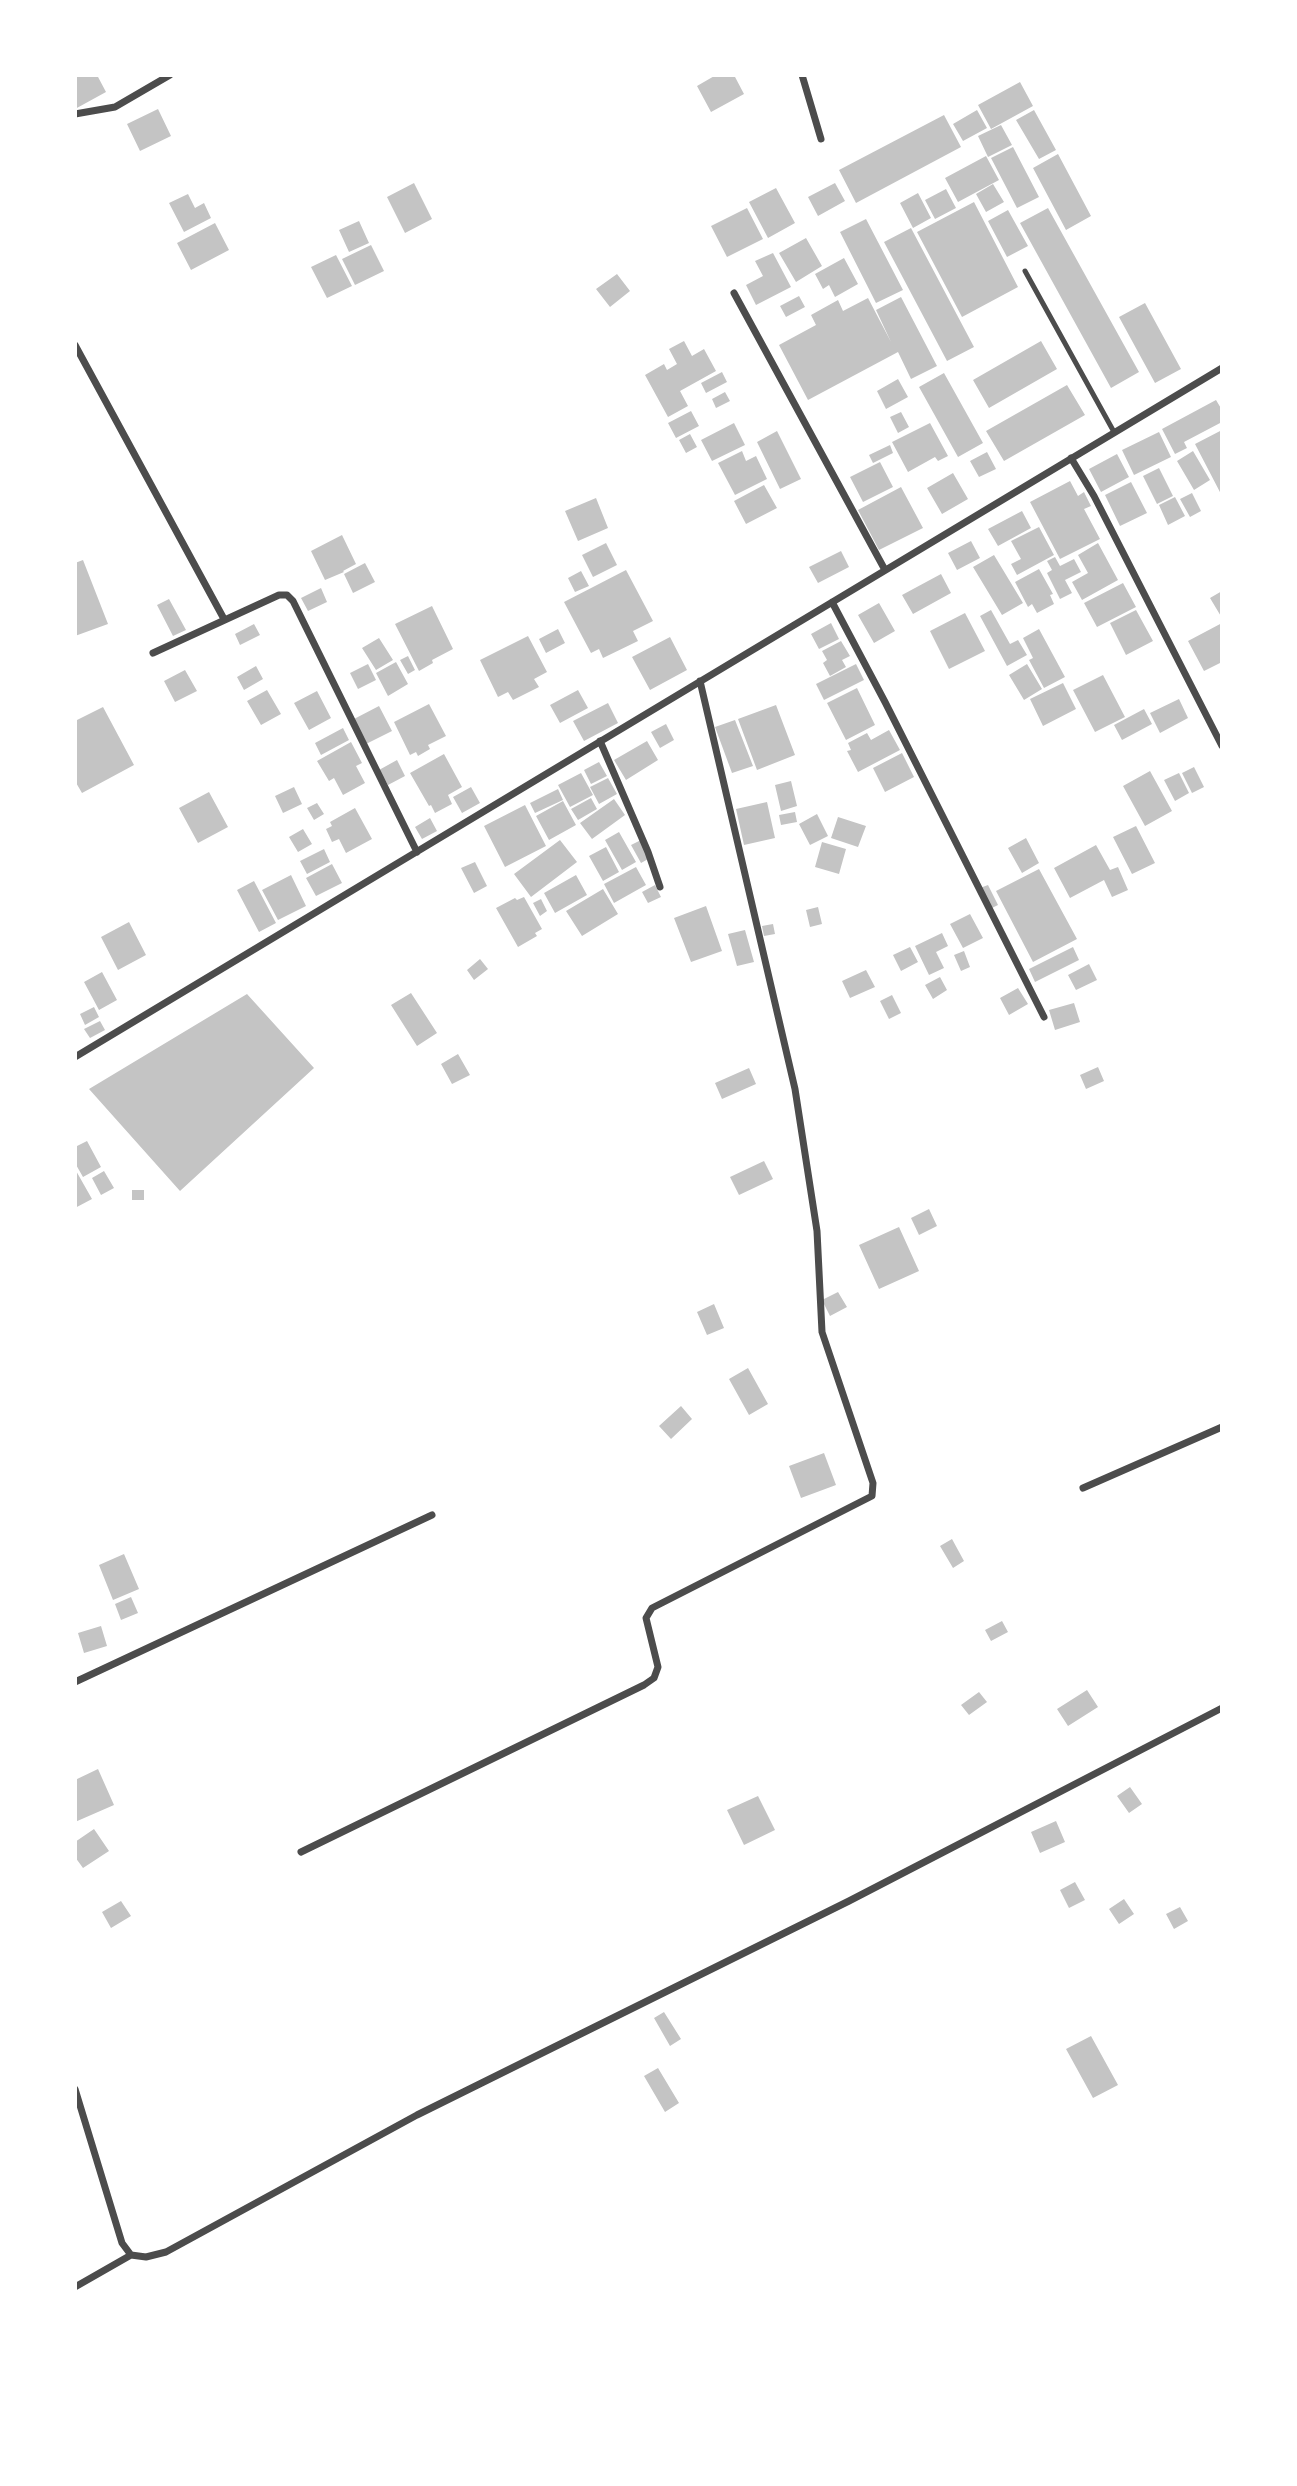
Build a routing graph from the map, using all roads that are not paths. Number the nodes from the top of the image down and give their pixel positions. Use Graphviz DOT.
graph roads {
  1 [pos="151,75"];
  2 [pos="170,75"];
  3 [pos="802,75"];
  4 [pos="155,83"];
  5 [pos="75,114"];
  6 [pos="821,139"];
  7 [pos="1025,271"];
  8 [pos="734,293"];
  9 [pos="75,345"];
  10 [pos="1222,368"];
  11 [pos="1114,432"];
  12 [pos="1071,458"];
  13 [pos="885,570"];
  14 [pos="832,602"];
  15 [pos="225,619"];
  16 [pos="153,653"];
  17 [pos="700,681"];
  18 [pos="600,741"];
  19 [pos="1222,746"];
  20 [pos="417,852"];
  21 [pos="660,887"];
  22 [pos="1044,1017"];
  23 [pos="75,1057"];
  24 [pos="1222,1427"];
  25 [pos="1083,1488"];
  26 [pos="432,1515"];
  27 [pos="75,1682"];
  28 [pos="1222,1708"];
  29 [pos="300,1852"];
  30 [pos="75,2090"];
  31 [pos="131,2255"];
  32 [pos="75,2287"];
  1 -- 4 [label="street"];
  2 -- 4 [label="street"];
  3 -- 6 [label="street"];
  4 -- 5 [label="street"];
  7 -- 11 [label="lane"];
  8 -- 13 [label="street"];
  9 -- 15 [label="street"];
  10 -- 11 [label="street"];
  11 -- 12 [label="street"];
  12 -- 13 [label="street"];
  12 -- 19 [label="street"];
  13 -- 14 [label="street"];
  14 -- 17 [label="street"];
  14 -- 22 [label="street"];
  15 -- 16 [label="street"];
  15 -- 20 [label="street"];
  17 -- 18 [label="street"];
  17 -- 29 [label="street"];
  18 -- 20 [label="street"];
  18 -- 21 [label="street"];
  20 -- 23 [label="street"];
  24 -- 25 [label="street"];
  26 -- 27 [label="street"];
  28 -- 31 [label="street"];
  30 -- 31 [label="street"];
  31 -- 32 [label="street"];
}
